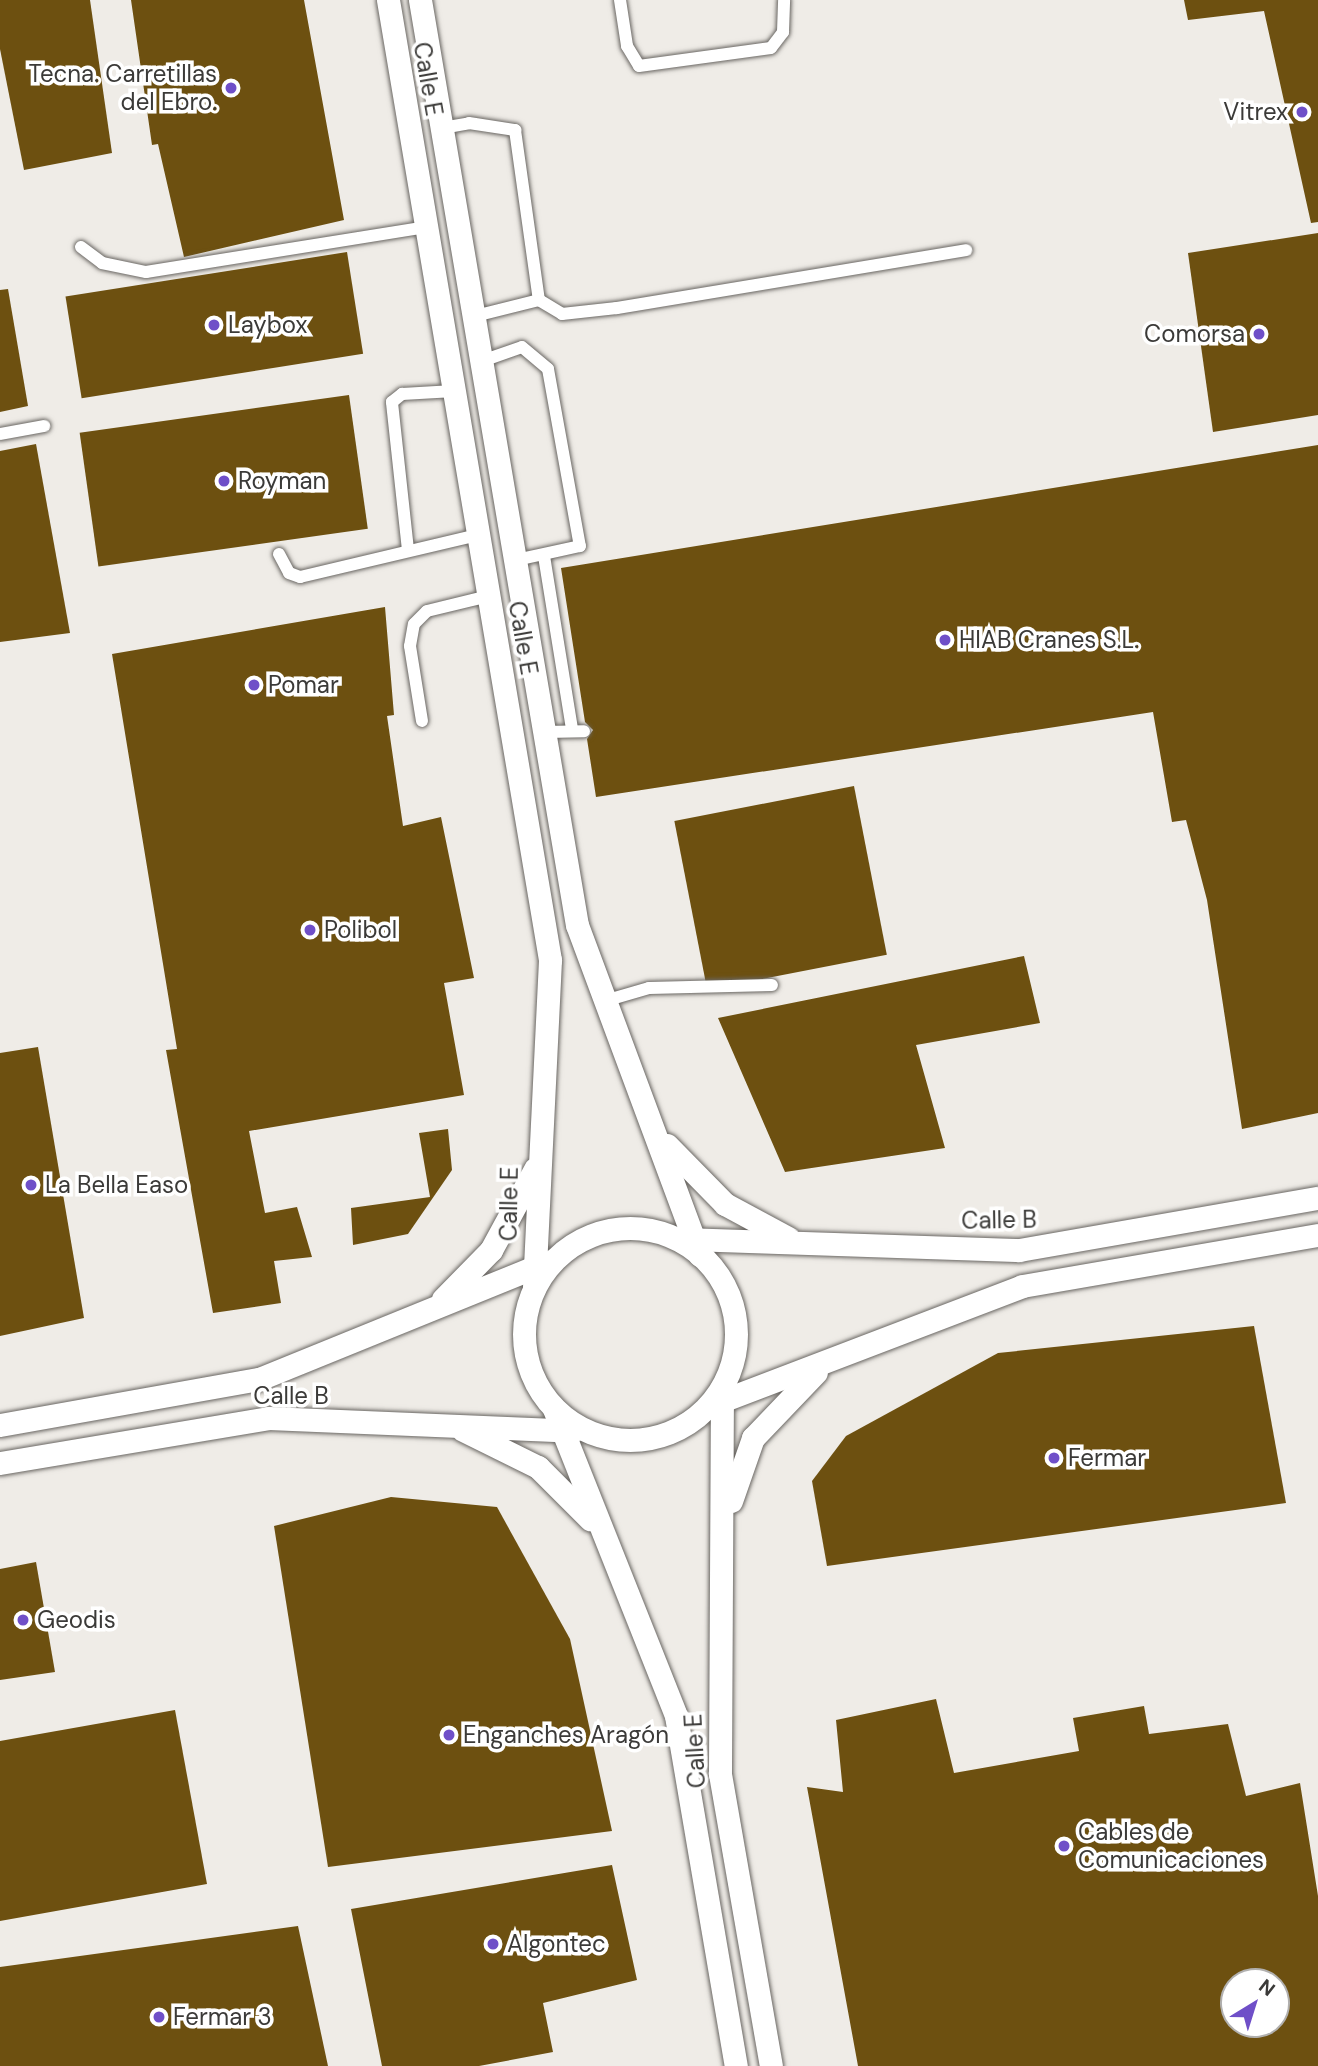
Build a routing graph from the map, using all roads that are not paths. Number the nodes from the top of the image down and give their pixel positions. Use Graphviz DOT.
graph roads {
  1 [pos="388,0"];
  2 [pos="420,0"];
  3 [pos="620,0"];
  4 [pos="784,0"];
  5 [pos="442,128"];
  6 [pos="427,227"];
  7 [pos="81,247"];
  8 [pos="966,250"];
  9 [pos="539,300"];
  10 [pos="475,316"];
  11 [pos="482,361"];
  12 [pos="454,391"];
  13 [pos="44,426"];
  14 [pos="0,434"];
  15 [pos="478,536"];
  16 [pos="408,550"];
  17 [pos="279,554"];
  18 [pos="544,556"];
  19 [pos="516,560"];
  20 [pos="489,596"];
  21 [pos="422,721"];
  22 [pos="545,732"];
  23 [pos="772,985"];
  24 [pos="601,1002"];
  25 [pos="662,1139"];
  26 [pos="535,1169"];
  27 [pos="1318,1198"];
  28 [pos="1318,1235"];
  29 [pos="791,1239"];
  30 [pos="692,1244"];
  31 [pos="543,1262"];
  32 [pos="440,1302"];
  33 [pos="823,1366"];
  34 [pos="719,1399"];
  35 [pos="555,1409"];
  36 [pos="0,1425"];
  37 [pos="460,1429"];
  38 [pos="584,1430"];
  39 [pos="561,1432"];
  40 [pos="0,1463"];
  41 [pos="721,1527"];
  42 [pos="598,1530"];
  43 [pos="736,2066"];
  44 [pos="771,2066"];
  1 -- 6 [label="street, Calle E"];
  2 -- 5 [label="street, Calle E"];
  3 -- 4 [label="lane"];
  5 -- 9 [label="lane"];
  5 -- 10 [label="street, Calle E"];
  6 -- 7 [label="lane"];
  6 -- 12 [label="street, Calle E"];
  8 -- 9 [label="lane"];
  9 -- 10 [label="lane"];
  10 -- 11 [label="street, Calle E"];
  11 -- 18 [label="lane"];
  11 -- 19 [label="street, Calle E"];
  12 -- 15 [label="street, Calle E"];
  12 -- 16 [label="lane"];
  13 -- 14 [label="lane"];
  15 -- 16 [label="lane"];
  15 -- 20 [label="street, Calle E"];
  16 -- 17 [label="lane"];
  18 -- 19 [label="lane"];
  18 -- 22 [label="lane"];
  19 -- 22 [label="street, Calle E"];
  20 -- 21 [label="lane"];
  20 -- 26 [label="street, Calle E"];
  22 -- 24 [label="street, Calle E"];
  23 -- 24 [label="lane"];
  24 -- 25 [label="street, Calle E"];
  25 -- 29 [label="street, Calle E"];
  25 -- 30 [label="street, Calle E"];
  26 -- 31 [label="street, Calle E"];
  26 -- 32 [label="street, Calle B"];
  27 -- 29 [label="street, Calle B"];
  28 -- 33 [label="street"];
  29 -- 30 [label="street, Calle B"];
  30 -- 31 [label="street"];
  30 -- 34 [label="street"];
  31 -- 32 [label="street, Calle B"];
  31 -- 35 [label="street"];
  32 -- 36 [label="street, Calle B"];
  33 -- 34 [label="street"];
  33 -- 41 [label="street"];
  34 -- 38 [label="street"];
  34 -- 41 [label="street, Calle E"];
  35 -- 38 [label="street"];
  35 -- 39 [label="street, Calle E"];
  37 -- 39 [label="street, Calle B"];
  37 -- 40 [label="street, Calle B"];
  37 -- 42 [label="street, Calle E"];
  38 -- 39 [label="street, Calle B"];
  39 -- 42 [label="street, Calle E"];
  41 -- 44 [label="street, Calle E"];
  42 -- 43 [label="street, Calle E"];
}
